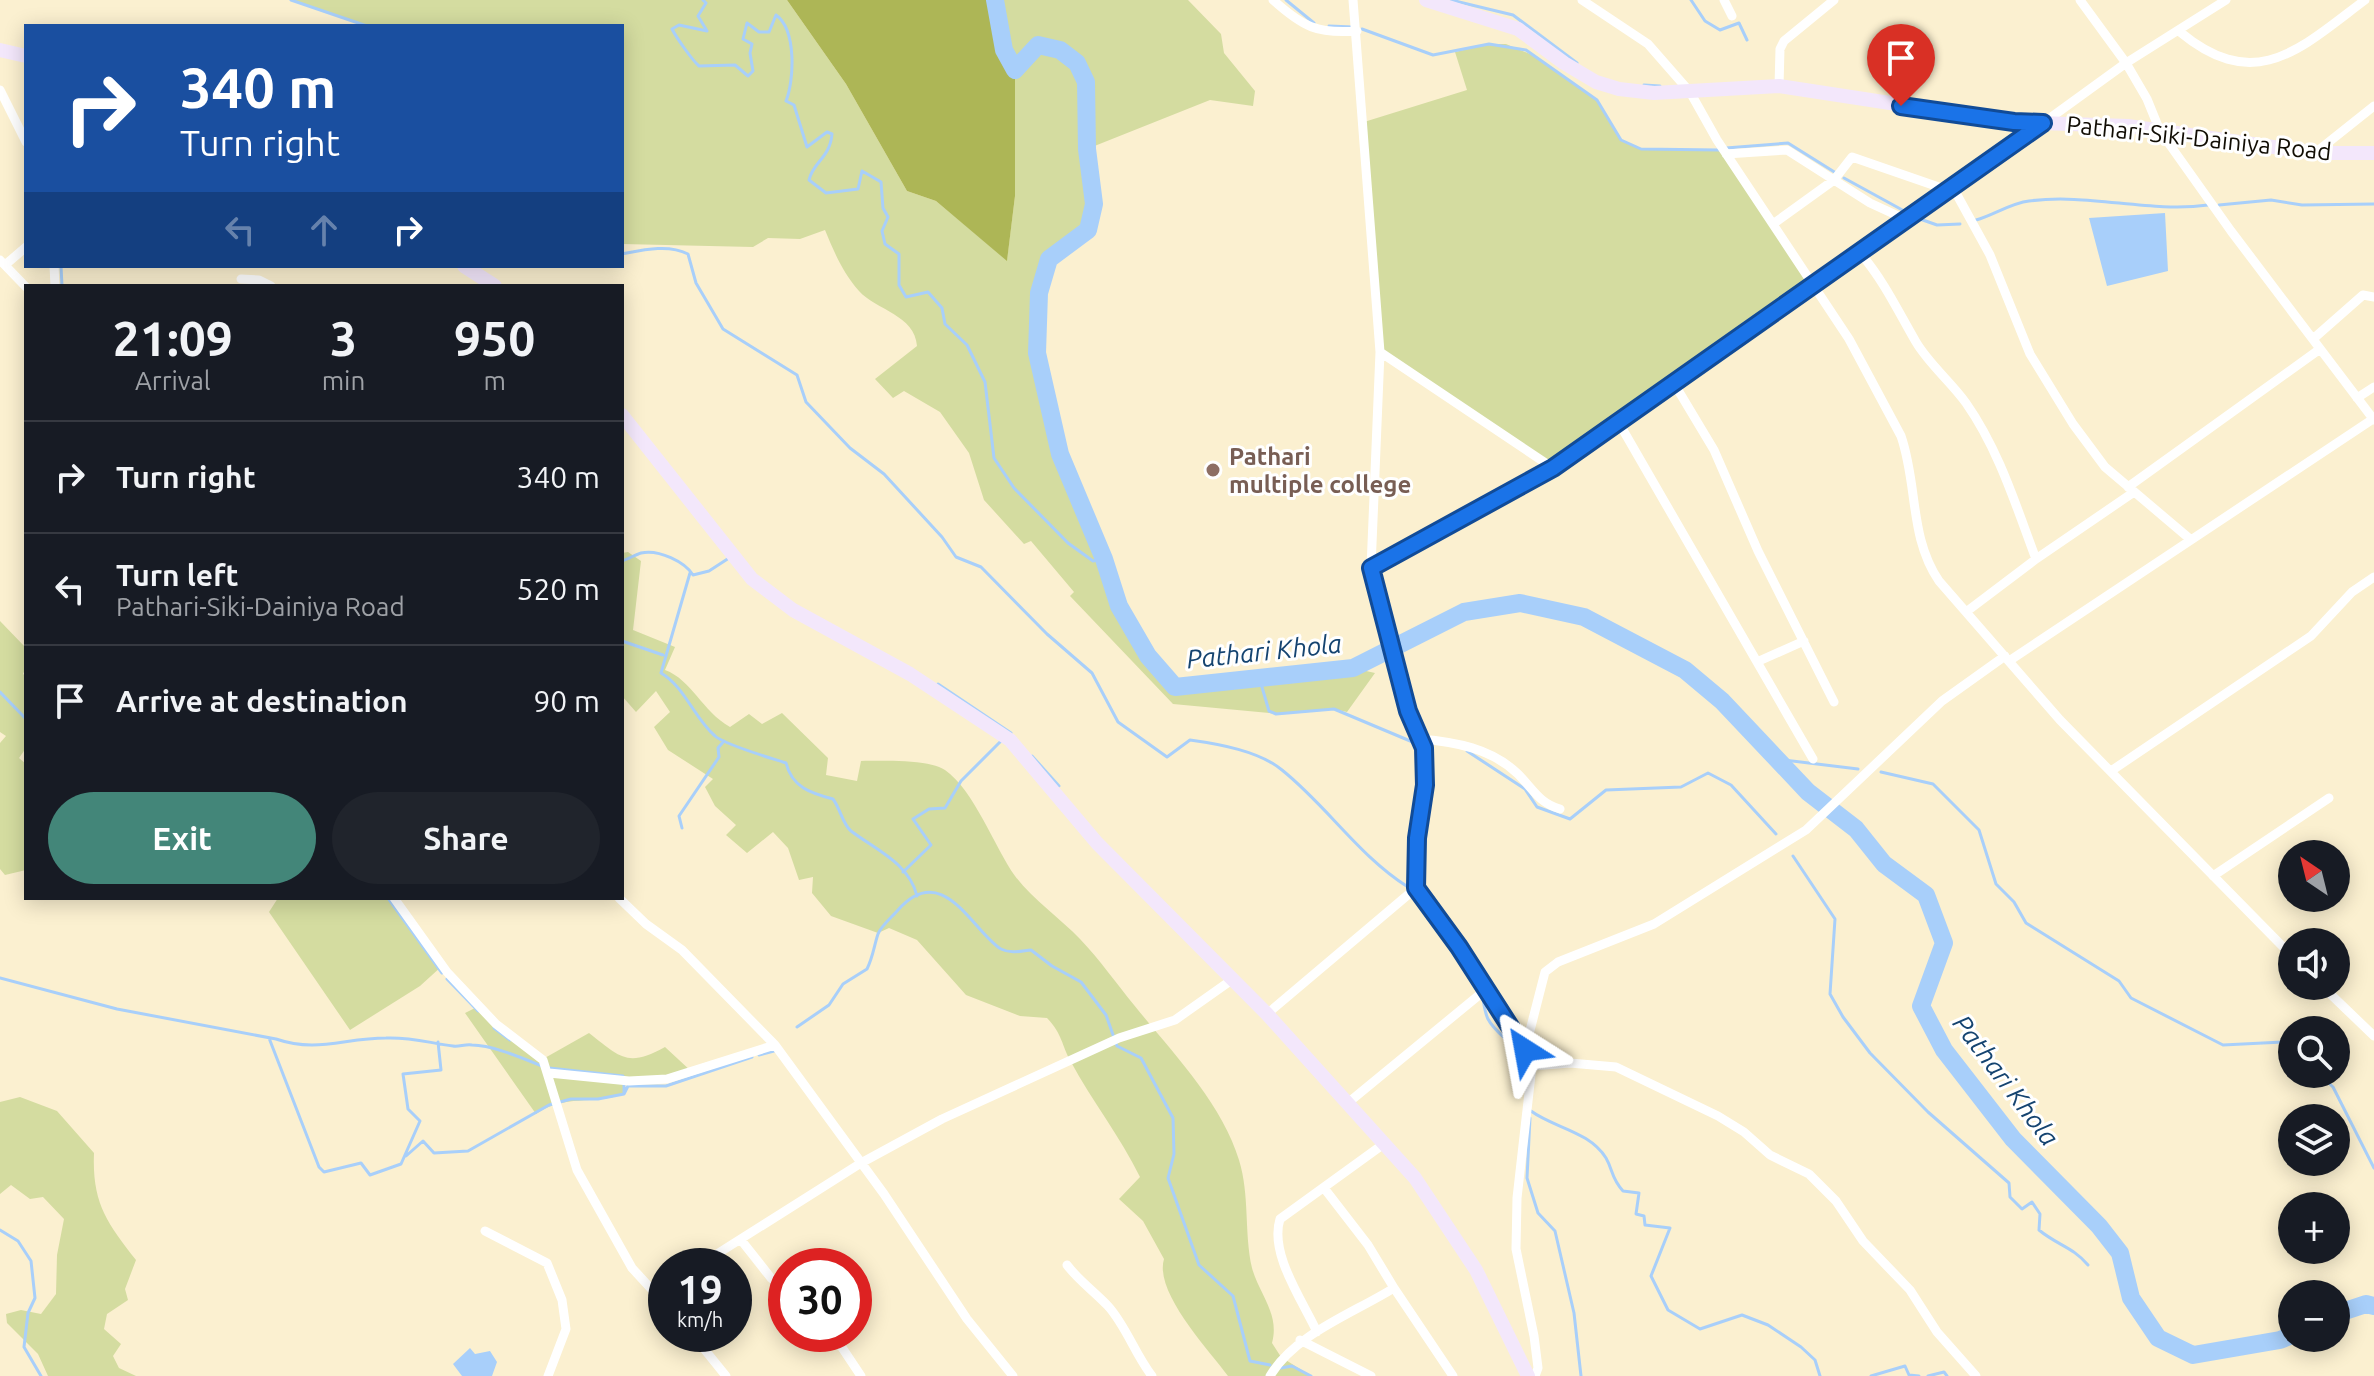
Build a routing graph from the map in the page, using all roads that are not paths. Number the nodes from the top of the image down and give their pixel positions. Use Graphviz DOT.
graph roads {
  1 [pos="1273,0"];
  2 [pos="1353,0"];
  3 [pos="1426,0"];
  4 [pos="1582,0"];
  5 [pos="1724,0"];
  6 [pos="1813,0"];
  7 [pos="1834,0"];
  8 [pos="2080,0"];
  9 [pos="2226,0"];
  10 [pos="2365,0"];
  11 [pos="1821,9"];
  12 [pos="1732,16"];
  13 [pos="1357,31"];
  14 [pos="2180,32"];
  15 [pos="0,50"];
  16 [pos="24,56"];
  17 [pos="2126,63"];
  18 [pos="1779,86"];
  19 [pos="0,90"];
  20 [pos="1690,92"];
  21 [pos="2374,106"];
  22 [pos="2043,123"];
  23 [pos="2160,131"];
  24 [pos="24,138"];
  25 [pos="2315,153"];
  26 [pos="2374,153"];
  27 [pos="1726,154"];
  28 [pos="1834,180"];
  29 [pos="1948,190"];
  30 [pos="1907,220"];
  31 [pos="1773,224"];
  32 [pos="24,248"];
  33 [pos="1861,254"];
  34 [pos="2,263"];
  35 [pos="467,268"];
  36 [pos="241,279"];
  37 [pos="267,284"];
  38 [pos="492,284"];
  39 [pos="24,285"];
  40 [pos="1816,285"];
  41 [pos="2374,297"];
  42 [pos="2313,339"];
  43 [pos="2320,349"];
  44 [pos="1380,352"];
  45 [pos="1675,385"];
  46 [pos="2374,387"];
  47 [pos="2357,398"];
  48 [pos="624,418"];
  49 [pos="2374,420"];
  50 [pos="1619,423"];
  51 [pos="1553,468"];
  52 [pos="2131,490"];
  53 [pos="2190,539"];
  54 [pos="2036,559"];
  55 [pos="1371,568"];
  56 [pos="2374,577"];
  57 [pos="1966,612"];
  58 [pos="1804,641"];
  59 [pos="2007,658"];
  60 [pos="1759,661"];
  61 [pos="1834,702"];
  62 [pos="1420,739"];
  63 [pos="1813,759"];
  64 [pos="2111,771"];
  65 [pos="2329,798"];
  66 [pos="1560,809"];
  67 [pos="2213,876"];
  68 [pos="1416,888"];
  69 [pos="395,900"];
  70 [pos="621,900"];
  71 [pos="2278,942"];
  72 [pos="1233,979"];
  73 [pos="1484,991"];
  74 [pos="2337,1000"];
  75 [pos="1267,1014"];
  76 [pos="2374,1036"];
  77 [pos="775,1045"];
  78 [pos="1525,1050"];
  79 [pos="1532,1066"];
  80 [pos="549,1073"];
  81 [pos="1349,1102"];
  82 [pos="1385,1143"];
  83 [pos="861,1163"];
  84 [pos="1324,1188"];
  85 [pos="485,1231"];
  86 [pos="741,1240"];
  87 [pos="728,1248"];
  88 [pos="1067,1265"];
  89 [pos="768,1274"];
  90 [pos="648,1286"];
  91 [pos="1394,1288"];
  92 [pos="1317,1332"];
  93 [pos="1300,1340"];
  94 [pos="707,1352"];
  95 [pos="845,1352"];
  96 [pos="548,1376"];
  97 [pos="726,1376"];
  98 [pos="861,1376"];
  99 [pos="1013,1376"];
  100 [pos="1152,1376"];
  101 [pos="1270,1376"];
  102 [pos="1371,1376"];
  103 [pos="1453,1376"];
  104 [pos="1528,1376"];
  105 [pos="1535,1376"];
  106 [pos="1976,1376"];
  1 -- 13 [label="street"];
  2 -- 13 [label="street"];
  3 -- 20 [label="street, Pathari-Siki-Dainiya Road"];
  4 -- 20 [label="street"];
  5 -- 12 [label="street"];
  6 -- 11 [label="street"];
  7 -- 11 [label="street"];
  8 -- 17 [label="street"];
  9 -- 14 [label="street"];
  10 -- 14 [label="street"];
  11 -- 18 [label="street"];
  13 -- 44 [label="street"];
  14 -- 17 [label="street"];
  15 -- 16 [label="street"];
  17 -- 22 [label="street"];
  17 -- 23 [label="street"];
  18 -- 20 [label="street, Pathari-Siki-Dainiya Road"];
  18 -- 22 [label="street, Pathari-Siki-Dainiya Road"];
  19 -- 24 [label="street"];
  20 -- 27 [label="street"];
  21 -- 25 [label="street"];
  22 -- 23 [label="street, Pathari-Siki-Dainiya Road"];
  22 -- 29 [label="street"];
  23 -- 25 [label="street, Pathari-Siki-Dainiya Road"];
  23 -- 42 [label="street"];
  25 -- 26 [label="street, Pathari-Siki-Dainiya Road"];
  27 -- 28 [label="street"];
  27 -- 31 [label="street"];
  28 -- 29 [label="street"];
  28 -- 30 [label="street"];
  28 -- 31 [label="street"];
  29 -- 30 [label="street"];
  29 -- 52 [label="street"];
  30 -- 33 [label="street"];
  31 -- 40 [label="street"];
  32 -- 34 [label="street"];
  33 -- 40 [label="street"];
  33 -- 54 [label="street"];
  34 -- 39 [label="street"];
  35 -- 38 [label="street"];
  36 -- 37 [label="street"];
  40 -- 45 [label="street"];
  40 -- 57 [label="street"];
  41 -- 42 [label="street"];
  42 -- 43 [label="street"];
  43 -- 47 [label="street"];
  43 -- 52 [label="street"];
  44 -- 51 [label="street"];
  44 -- 55 [label="street"];
  45 -- 50 [label="street"];
  45 -- 58 [label="street"];
  46 -- 47 [label="street"];
  47 -- 49 [label="street"];
  48 -- 72 [label="street"];
  49 -- 53 [label="street"];
  50 -- 51 [label="street"];
  50 -- 60 [label="street"];
  51 -- 55 [label="street"];
  52 -- 53 [label="street"];
  52 -- 54 [label="street"];
  53 -- 59 [label="street"];
  54 -- 57 [label="street"];
  55 -- 62 [label="street"];
  56 -- 64 [label="street"];
  57 -- 59 [label="street"];
  58 -- 60 [label="street"];
  58 -- 61 [label="street"];
  59 -- 64 [label="street"];
  59 -- 78 [label="street"];
  60 -- 63 [label="street"];
  62 -- 66 [label="street"];
  62 -- 68 [label="street"];
  64 -- 67 [label="street"];
  65 -- 67 [label="street"];
  67 -- 71 [label="street"];
  68 -- 73 [label="street"];
  68 -- 75 [label="street"];
  69 -- 80 [label="street"];
  70 -- 77 [label="street"];
  72 -- 75 [label="street"];
  72 -- 83 [label="street"];
  73 -- 78 [label="street"];
  73 -- 81 [label="street"];
  74 -- 76 [label="street"];
  75 -- 81 [label="street"];
  77 -- 80 [label="street"];
  77 -- 83 [label="street"];
  78 -- 79 [label="street"];
  79 -- 105 [label="street"];
  79 -- 106 [label="street"];
  80 -- 90 [label="street"];
  81 -- 82 [label="street"];
  82 -- 84 [label="street"];
  82 -- 104 [label="street"];
  83 -- 86 [label="street"];
  83 -- 99 [label="street"];
  84 -- 91 [label="street"];
  84 -- 92 [label="street"];
  85 -- 96 [label="street"];
  86 -- 87 [label="street"];
  86 -- 89 [label="street"];
  88 -- 100 [label="street"];
  91 -- 92 [label="street"];
  91 -- 103 [label="street"];
  92 -- 93 [label="street"];
  93 -- 101 [label="street"];
  93 -- 102 [label="street"];
  94 -- 97 [label="street"];
  95 -- 98 [label="street"];
}
